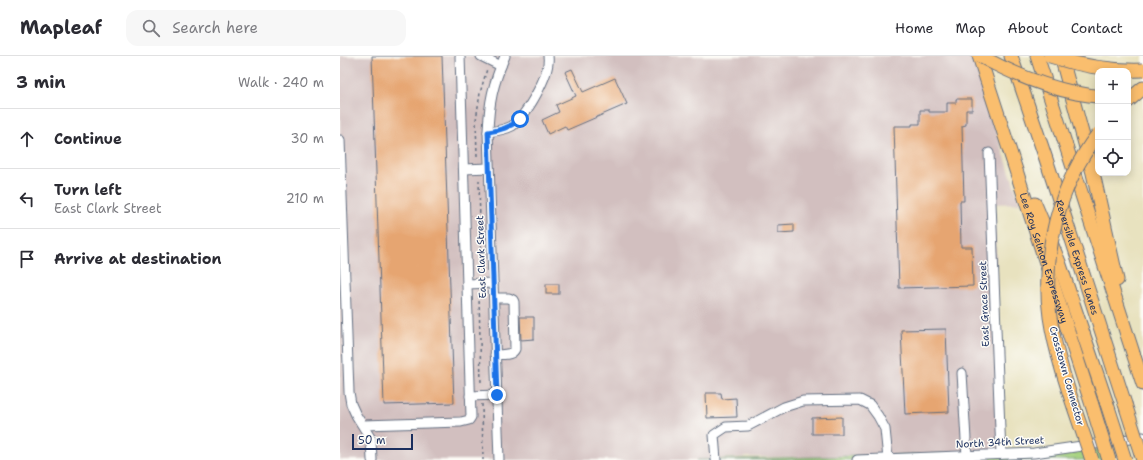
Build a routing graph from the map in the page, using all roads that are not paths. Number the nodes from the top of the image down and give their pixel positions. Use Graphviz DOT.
graph roads {
  1 [pos="460,56"];
  2 [pos="481,56"];
  3 [pos="505,56"];
  4 [pos="548,56"];
  5 [pos="980,56"];
  6 [pos="1011,56"];
  7 [pos="1037,56"];
  8 [pos="1050,56"];
  9 [pos="1061,56"];
  10 [pos="501,66"];
  11 [pos="1143,70"];
  12 [pos="1143,88"];
  13 [pos="1095,95"];
  14 [pos="1143,96"];
  15 [pos="1131,97"];
  16 [pos="1131,98"];
  17 [pos="488,132"];
  18 [pos="1095,138"];
  19 [pos="340,140"];
  20 [pos="1010,148"];
  21 [pos="989,153"];
  22 [pos="489,168"];
  23 [pos="464,169"];
  24 [pos="493,283"];
  25 [pos="467,284"];
  26 [pos="494,298"];
  27 [pos="1127,335"];
  28 [pos="496,355"];
  29 [pos="962,373"];
  30 [pos="1143,384"];
  31 [pos="497,395"];
  32 [pos="470,396"];
  33 [pos="363,425"];
  34 [pos="1143,437"];
  35 [pos="1001,454"];
  36 [pos="967,456"];
  37 [pos="888,459"];
  38 [pos="372,460"];
  39 [pos="499,460"];
  40 [pos="716,460"];
  41 [pos="857,460"];
  42 [pos="1092,460"];
  43 [pos="1110,460"];
  44 [pos="1124,460"];
  45 [pos="1143,460"];
  1 -- 23 [label="street"];
  2 -- 10 [label="street"];
  3 -- 10 [label="street, East Clark Street"];
  4 -- 17 [label="street"];
  5 -- 13 [label="highway, bridge"];
  5 -- 20 [label="highway, Lee Roy Selmon Expressway"];
  6 -- 45 [label="highway, Reversible Express Lanes, bridge"];
  7 -- 27 [label="highway"];
  8 -- 11 [label="highway, bridge"];
  9 -- 27 [label="highway"];
  10 -- 17 [label="street, East Clark Street"];
  12 -- 16 [label="highway"];
  14 -- 15 [label="highway"];
  17 -- 22 [label="street, East Clark Street"];
  18 -- 42 [label="highway, Crosstown Connector, bridge"];
  19 -- 33 [label="street"];
  20 -- 43 [label="highway, Lee Roy Selmon Expressway, bridge"];
  20 -- 44 [label="highway, bridge"];
  21 -- 35 [label="street, East Grace Street"];
  22 -- 23 [label="street"];
  22 -- 24 [label="street, East Clark Street"];
  23 -- 25 [label="street"];
  24 -- 25 [label="street"];
  24 -- 26 [label="street, East Clark Street"];
  25 -- 32 [label="street"];
  26 -- 28 [label="street, East Clark Street"];
  26 -- 28 [label="street"];
  27 -- 30 [label="highway"];
  28 -- 31 [label="street, East Clark Street"];
  29 -- 36 [label="street"];
  31 -- 32 [label="street"];
  31 -- 39 [label="street, East Clark Street"];
  32 -- 33 [label="street"];
  33 -- 38 [label="street"];
  34 -- 35 [label="street, North 34th Street"];
  35 -- 36 [label="street, North 34th Street"];
  36 -- 37 [label="street, North 34th Street"];
  37 -- 40 [label="street"];
  37 -- 41 [label="street, North 34th Street"];
}
